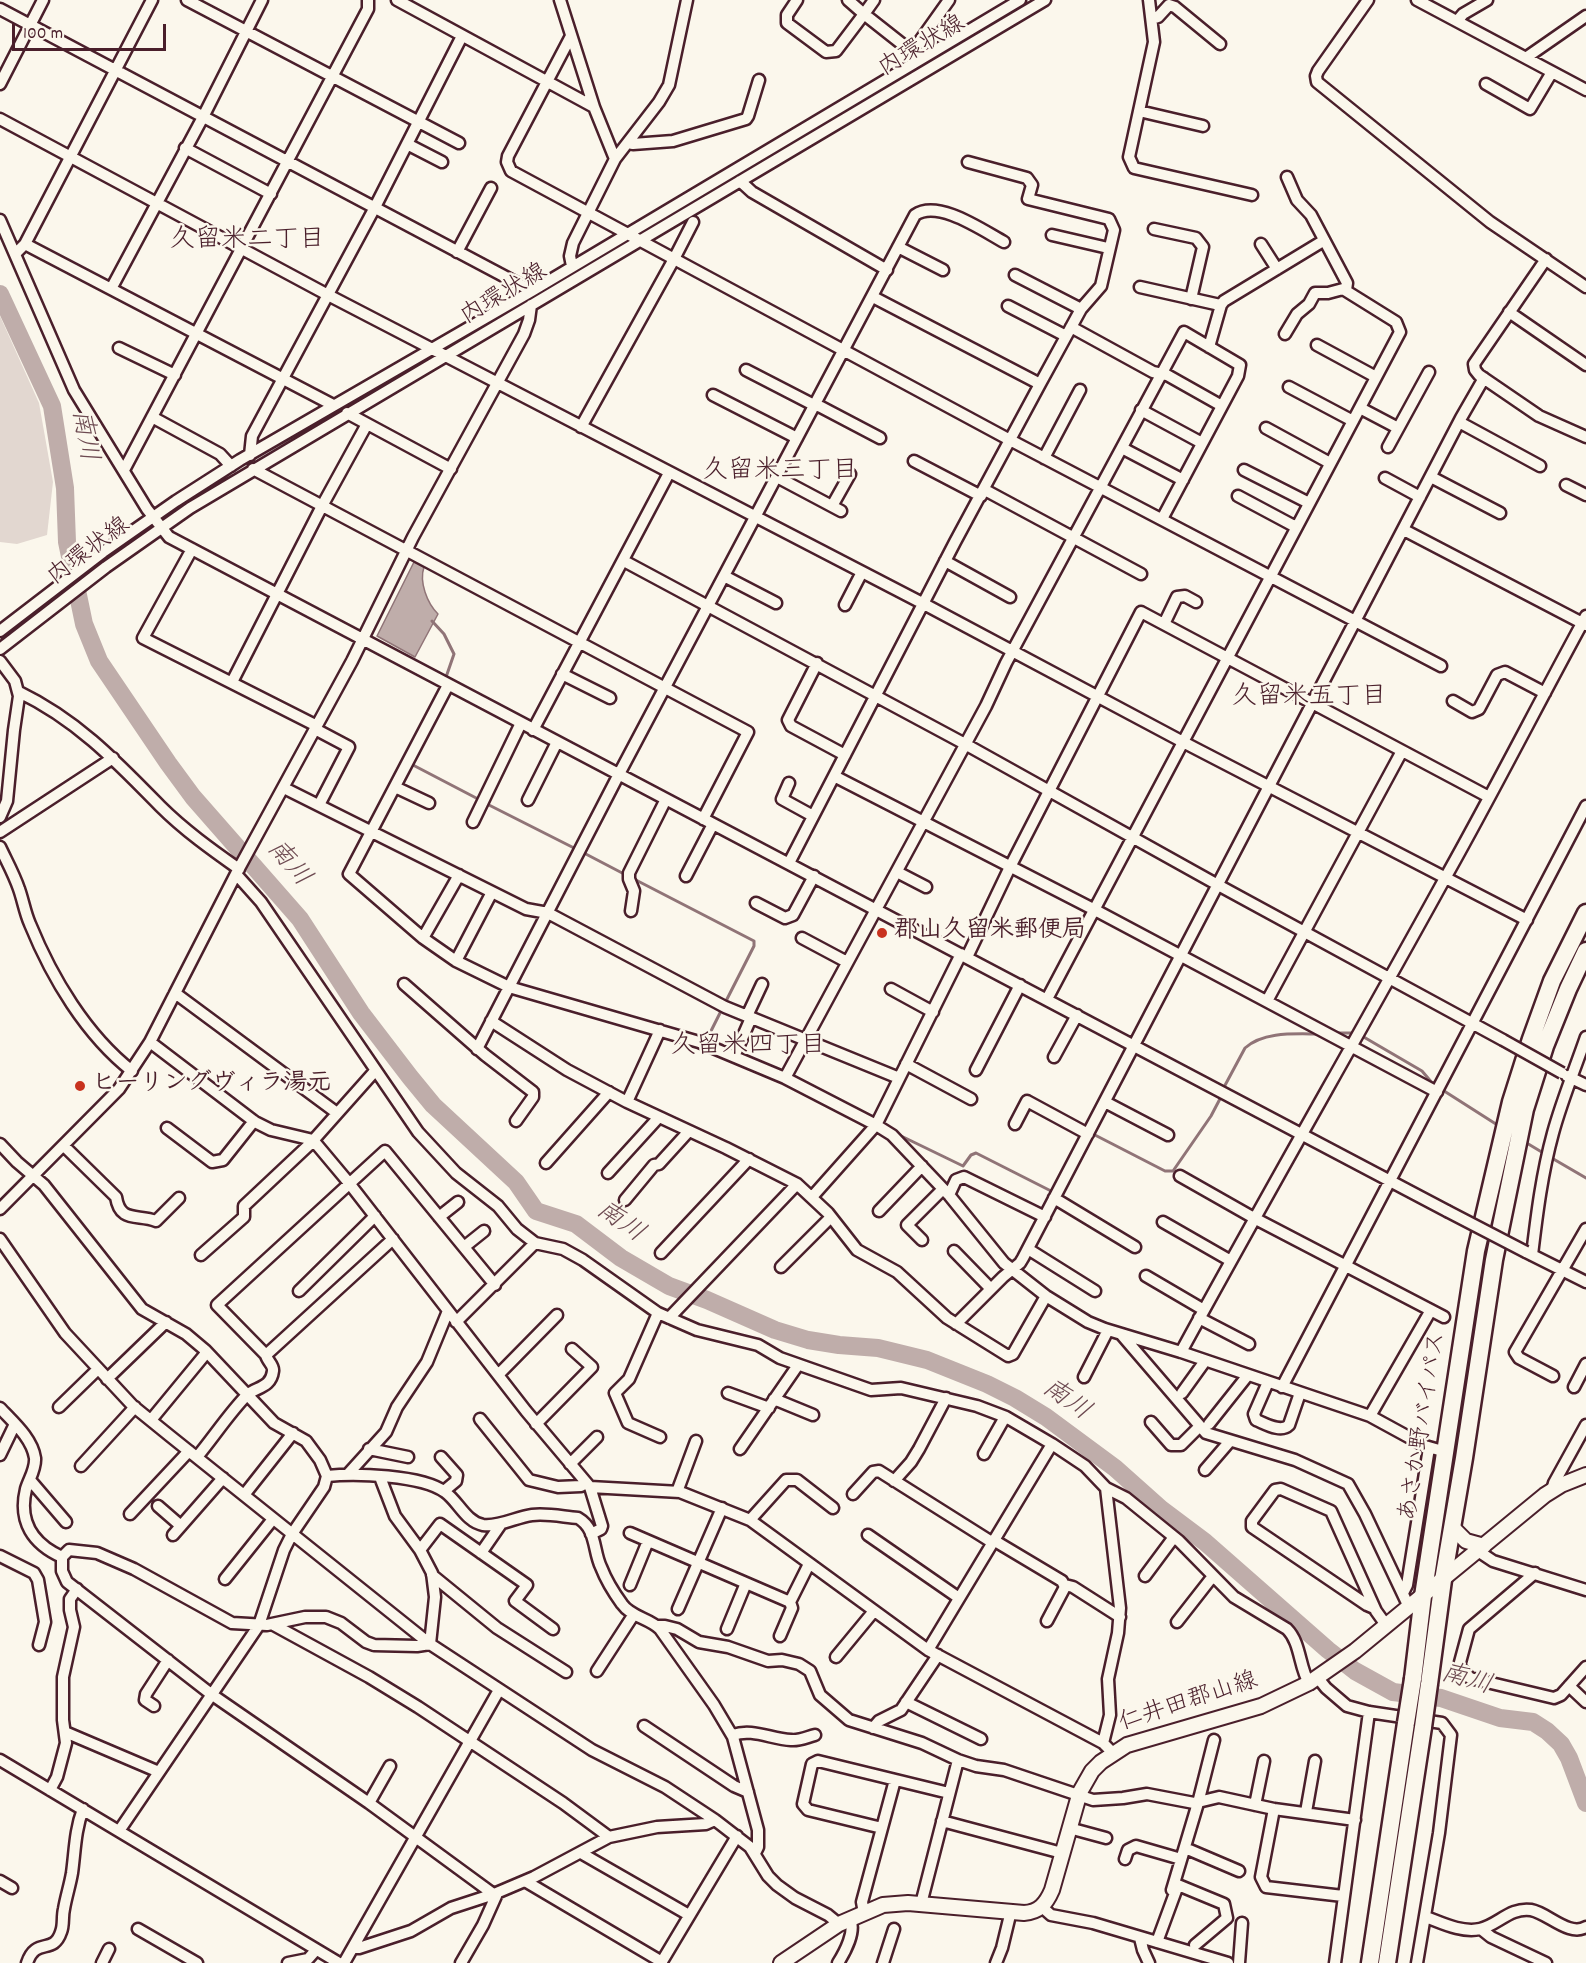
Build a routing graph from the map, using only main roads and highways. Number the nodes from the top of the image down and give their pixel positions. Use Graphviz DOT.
graph roads {
  1 [pos="1586,913"];
  2 [pos="1586,951"];
  3 [pos="1586,1475"];
  4 [pos="1452,1527"];
  5 [pos="1481,1549"];
  6 [pos="1443,1580"];
  7 [pos="1423,1596"];
  8 [pos="1415,1725"];
  9 [pos="1383,1874"];
  10 [pos="781,1963"];
  11 [pos="1364,1963"];
  12 [pos="1370,1963"];
  13 [pos="1389,1963"];
  1 -- 7 [label="highway, あさか野バイパス"];
  2 -- 4 [label="highway, あさか野バイパス"];
  3 -- 5 [label="main road, 仁井田郡山線"];
  4 -- 5 [label="main road"];
  4 -- 6 [label="highway, あさか野バイパス"];
  5 -- 6 [label="main road, 仁井田郡山線"];
  6 -- 7 [label="main road, 仁井田郡山線"];
  6 -- 8 [label="highway, あさか野バイパス, bridge"];
  7 -- 8 [label="highway, あさか野バイパス, bridge"];
  7 -- 10 [label="main road, 仁井田郡山線"];
  8 -- 9 [label="highway, あさか野バイパス"];
  8 -- 13 [label="highway, あさか野バイパス"];
  9 -- 11 [label="highway"];
  9 -- 12 [label="highway, あさか野バイパス"];
}
